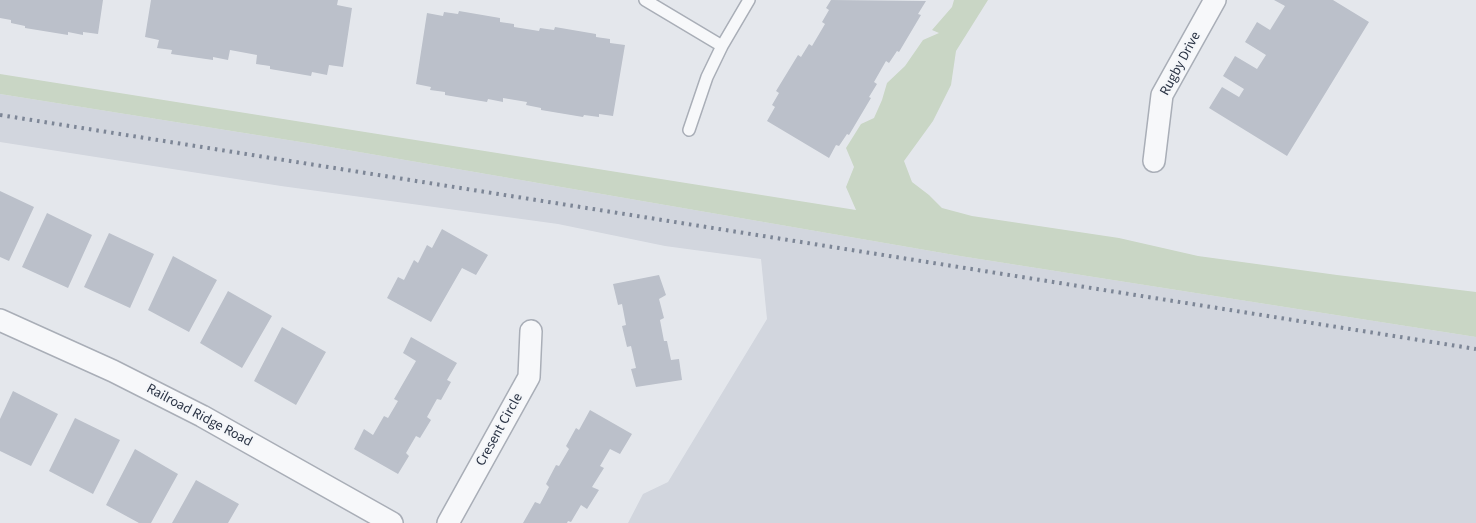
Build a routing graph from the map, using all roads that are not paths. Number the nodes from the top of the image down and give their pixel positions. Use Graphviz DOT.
graph roads {
  1 [pos="646,0"];
  2 [pos="749,0"];
  3 [pos="1216,0"];
  4 [pos="722,46"];
  5 [pos="689,130"];
  6 [pos="1154,161"];
  7 [pos="0,320"];
  8 [pos="531,331"];
  9 [pos="392,523"];
  10 [pos="448,523"];
  1 -- 4 [label="lane"];
  2 -- 4 [label="lane"];
  3 -- 6 [label="street, Rugby Drive"];
  4 -- 5 [label="lane"];
  7 -- 9 [label="street, Railroad Ridge Road"];
  8 -- 10 [label="street, Cresent Circle"];
}
